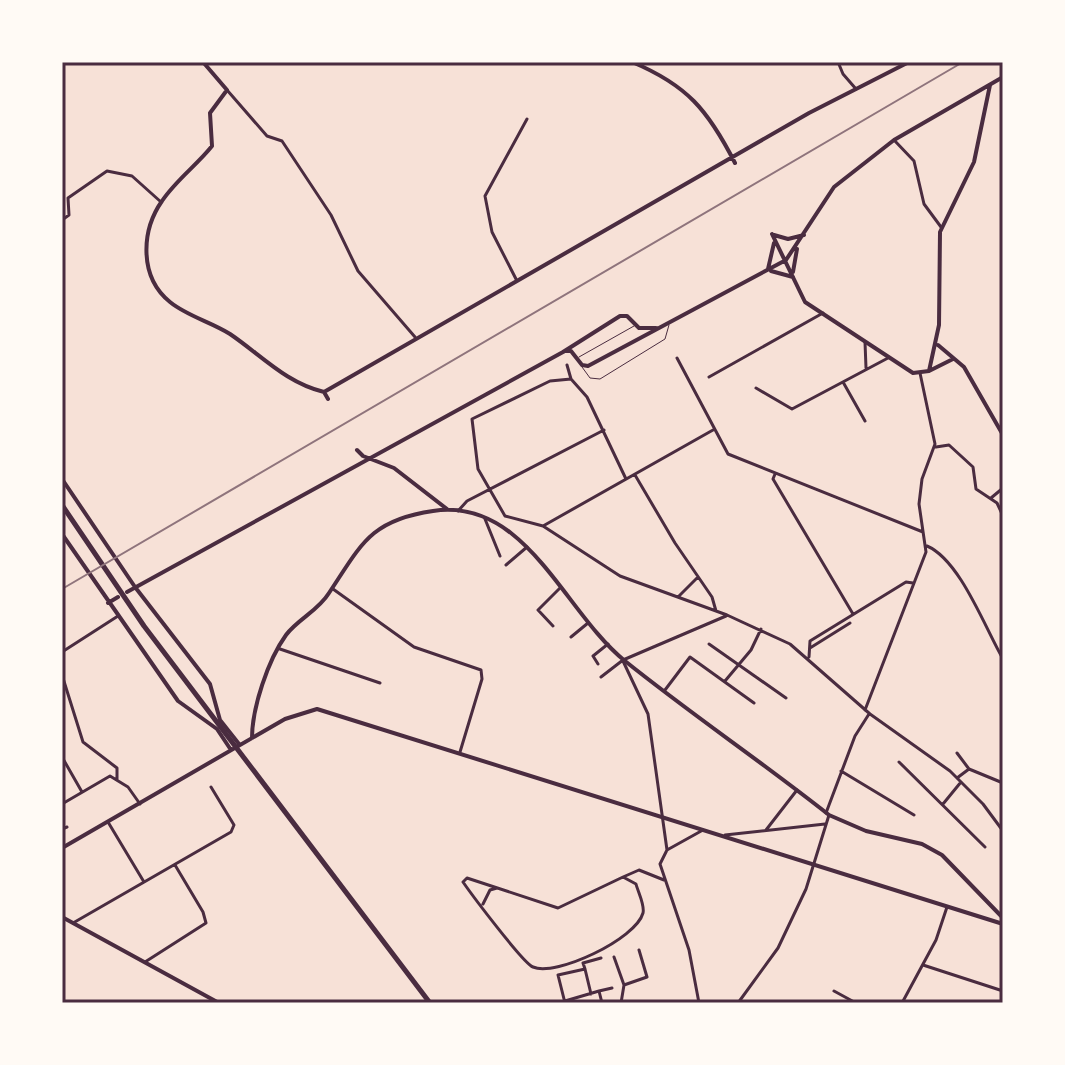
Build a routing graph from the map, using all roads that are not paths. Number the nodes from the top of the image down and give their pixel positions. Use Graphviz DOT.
graph roads {
  1 [pos="203,62"];
  2 [pos="632,62"];
  3 [pos="838,62"];
  4 [pos="909,62"];
  5 [pos="1003,77"];
  6 [pos="990,85"];
  7 [pos="856,89"];
  8 [pos="227,90"];
  9 [pos="527,119"];
  10 [pos="894,140"];
  11 [pos="733,160"];
  12 [pos="161,202"];
  13 [pos="62,220"];
  14 [pos="941,227"];
  15 [pos="599,231"];
  16 [pos="804,235"];
  17 [pos="603,237"];
  18 [pos="775,240"];
  19 [pos="798,246"];
  20 [pos="786,260"];
  21 [pos="766,271"];
  22 [pos="794,277"];
  23 [pos="516,279"];
  24 [pos="823,313"];
  25 [pos="670,321"];
  26 [pos="635,325"];
  27 [pos="656,328"];
  28 [pos="415,337"];
  29 [pos="865,342"];
  30 [pos="573,343"];
  31 [pos="937,343"];
  32 [pos="563,352"];
  33 [pos="573,352"];
  34 [pos="677,358"];
  35 [pos="888,358"];
  36 [pos="577,359"];
  37 [pos="953,359"];
  38 [pos="567,365"];
  39 [pos="581,365"];
  40 [pos="866,368"];
  41 [pos="929,371"];
  42 [pos="920,373"];
  43 [pos="709,377"];
  44 [pos="571,379"];
  45 [pos="843,382"];
  46 [pos="756,388"];
  47 [pos="324,392"];
  48 [pos="328,399"];
  49 [pos="865,421"];
  50 [pos="604,430"];
  51 [pos="713,430"];
  52 [pos="1003,435"];
  53 [pos="934,447"];
  54 [pos="357,450"];
  55 [pos="368,457"];
  56 [pos="775,474"];
  57 [pos="635,475"];
  58 [pos="62,479"];
  59 [pos="626,479"];
  60 [pos="1003,488"];
  61 [pos="488,490"];
  62 [pos="990,499"];
  63 [pos="62,505"];
  64 [pos="447,509"];
  65 [pos="458,511"];
  66 [pos="505,516"];
  67 [pos="1003,516"];
  68 [pos="485,519"];
  69 [pos="499,525"];
  70 [pos="543,526"];
  71 [pos="923,532"];
  72 [pos="62,534"];
  73 [pos="927,546"];
  74 [pos="527,547"];
  75 [pos="500,556"];
  76 [pos="506,565"];
  77 [pos="698,577"];
  78 [pos="913,583"];
  79 [pos="135,587"];
  80 [pos="333,588"];
  81 [pos="560,588"];
  82 [pos="127,592"];
  83 [pos="118,597"];
  84 [pos="678,597"];
  85 [pos="108,603"];
  86 [pos="716,611"];
  87 [pos="853,614"];
  88 [pos="727,615"];
  89 [pos="118,616"];
  90 [pos="588,623"];
  91 [pos="850,623"];
  92 [pos="553,626"];
  93 [pos="761,629"];
  94 [pos="571,637"];
  95 [pos="608,644"];
  96 [pos="709,644"];
  97 [pos="810,648"];
  98 [pos="280,649"];
  99 [pos="62,652"];
  100 [pos="809,659"];
  101 [pos="1003,659"];
  102 [pos="623,660"];
  103 [pos="598,664"];
  104 [pos="739,665"];
  105 [pos="62,675"];
  106 [pos="601,677"];
  107 [pos="724,682"];
  108 [pos="380,683"];
  109 [pos="665,690"];
  110 [pos="786,698"];
  111 [pos="754,703"];
  112 [pos="865,710"];
  113 [pos="870,714"];
  114 [pos="216,716"];
  115 [pos="209,724"];
  116 [pos="235,737"];
  117 [pos="250,739"];
  118 [pos="238,746"];
  119 [pos="231,750"];
  120 [pos="460,752"];
  121 [pos="957,753"];
  122 [pos="62,757"];
  123 [pos="899,762"];
  124 [pos="969,769"];
  125 [pos="841,771"];
  126 [pos="957,778"];
  127 [pos="117,779"];
  128 [pos="961,782"];
  129 [pos="1003,783"];
  130 [pos="211,787"];
  131 [pos="797,790"];
  132 [pos="82,792"];
  133 [pos="62,804"];
  134 [pos="140,804"];
  135 [pos="943,805"];
  136 [pos="827,814"];
  137 [pos="914,815"];
  138 [pos="664,817"];
  139 [pos="108,822"];
  140 [pos="825,824"];
  141 [pos="67,827"];
  142 [pos="62,829"];
  143 [pos="703,830"];
  144 [pos="766,830"];
  145 [pos="1003,831"];
  146 [pos="722,835"];
  147 [pos="985,847"];
  148 [pos="62,848"];
  149 [pos="667,850"];
  150 [pos="815,864"];
  151 [pos="175,865"];
  152 [pos="647,873"];
  153 [pos="623,877"];
  154 [pos="664,880"];
  155 [pos="144,882"];
  156 [pos="487,884"];
  157 [pos="636,884"];
  158 [pos="501,889"];
  159 [pos="490,890"];
  160 [pos="474,896"];
  161 [pos="484,899"];
  162 [pos="947,907"];
  163 [pos="485,909"];
  164 [pos="62,917"];
  165 [pos="1003,921"];
  166 [pos="73,923"];
  167 [pos="639,950"];
  168 [pos="614,957"];
  169 [pos="601,958"];
  170 [pos="145,962"];
  171 [pos="923,965"];
  172 [pos="585,969"];
  173 [pos="624,985"];
  174 [pos="612,988"];
  175 [pos="599,991"];
  176 [pos="834,991"];
  177 [pos="1003,991"];
  178 [pos="591,994"];
  179 [pos="572,1001"];
  180 [pos="565,1002"];
  181 [pos="219,1003"];
  182 [pos="430,1003"];
  183 [pos="602,1003"];
  184 [pos="621,1003"];
  185 [pos="699,1003"];
  186 [pos="738,1003"];
  187 [pos="856,1003"];
  188 [pos="902,1003"];
  1 -- 8 [label="street"];
  2 -- 11 [label="street"];
  3 -- 7 [label="street"];
  4 -- 7 [label="street"];
  5 -- 6 [label="street"];
  6 -- 10 [label="street"];
  6 -- 14 [label="street"];
  7 -- 11 [label="street"];
  8 -- 12 [label="street"];
  8 -- 28 [label="street"];
  9 -- 23 [label="street"];
  10 -- 14 [label="street"];
  10 -- 16 [label="street"];
  11 -- 15 [label="street"];
  12 -- 13 [label="street"];
  12 -- 47 [label="street"];
  14 -- 31 [label="street"];
  15 -- 17 [label="street"];
  15 -- 23 [label="street"];
  16 -- 18 [label="street"];
  16 -- 19 [label="street"];
  18 -- 20 [label="street"];
  18 -- 21 [label="street"];
  19 -- 20 [label="street"];
  19 -- 22 [label="street"];
  20 -- 21 [label="street"];
  20 -- 22 [label="street"];
  21 -- 22 [label="street"];
  21 -- 25 [label="street"];
  22 -- 24 [label="street"];
  23 -- 28 [label="street"];
  24 -- 29 [label="street"];
  24 -- 43 [label="street"];
  25 -- 27 [label="street"];
  25 -- 39 [label="lane"];
  26 -- 27 [label="street"];
  26 -- 30 [label="street"];
  26 -- 36 [label="lane"];
  27 -- 39 [label="street"];
  28 -- 47 [label="street"];
  29 -- 35 [label="street"];
  29 -- 40 [label="street"];
  30 -- 32 [label="street"];
  30 -- 33 [label="street"];
  31 -- 37 [label="street"];
  31 -- 41 [label="street"];
  32 -- 33 [label="street"];
  32 -- 55 [label="street"];
  33 -- 36 [label="street"];
  34 -- 51 [label="street"];
  35 -- 40 [label="street"];
  35 -- 42 [label="street"];
  36 -- 39 [label="street"];
  37 -- 41 [label="street"];
  37 -- 52 [label="street"];
  38 -- 44 [label="street"];
  40 -- 45 [label="street"];
  41 -- 42 [label="street"];
  42 -- 53 [label="street"];
  44 -- 50 [label="street"];
  44 -- 61 [label="street"];
  45 -- 46 [label="street"];
  45 -- 49 [label="street"];
  47 -- 48 [label="street"];
  50 -- 59 [label="street"];
  50 -- 61 [label="street"];
  51 -- 56 [label="street"];
  51 -- 57 [label="street"];
  53 -- 62 [label="street"];
  53 -- 71 [label="street"];
  54 -- 55 [label="street"];
  55 -- 64 [label="street"];
  55 -- 79 [label="street"];
  56 -- 71 [label="street"];
  56 -- 87 [label="street"];
  57 -- 59 [label="street"];
  57 -- 77 [label="street"];
  58 -- 79 [label="street"];
  59 -- 70 [label="street"];
  60 -- 62 [label="street"];
  61 -- 65 [label="street"];
  61 -- 66 [label="street"];
  62 -- 67 [label="street"];
  63 -- 114 [label="highway"];
  64 -- 65 [label="street"];
  64 -- 80 [label="street"];
  65 -- 68 [label="street"];
  66 -- 69 [label="street"];
  66 -- 70 [label="street"];
  68 -- 69 [label="street"];
  68 -- 75 [label="street"];
  69 -- 74 [label="street"];
  70 -- 84 [label="street"];
  71 -- 73 [label="street"];
  72 -- 85 [label="street"];
  73 -- 78 [label="street"];
  73 -- 101 [label="street"];
  74 -- 76 [label="street"];
  74 -- 81 [label="street"];
  77 -- 84 [label="street"];
  77 -- 86 [label="street"];
  78 -- 87 [label="street"];
  78 -- 112 [label="street"];
  79 -- 82 [label="street"];
  79 -- 114 [label="street"];
  80 -- 98 [label="street"];
  80 -- 120 [label="street"];
  81 -- 90 [label="street"];
  81 -- 92 [label="street"];
  83 -- 85 [label="street"];
  84 -- 86 [label="street"];
  85 -- 89 [label="street"];
  86 -- 88 [label="street"];
  87 -- 97 [label="street"];
  88 -- 93 [label="street"];
  88 -- 102 [label="street"];
  89 -- 99 [label="street"];
  89 -- 115 [label="street"];
  90 -- 94 [label="street"];
  90 -- 95 [label="street"];
  91 -- 97 [label="street"];
  93 -- 100 [label="street"];
  93 -- 104 [label="street"];
  95 -- 102 [label="street"];
  95 -- 103 [label="street"];
  96 -- 104 [label="street"];
  97 -- 100 [label="street"];
  98 -- 108 [label="street"];
  98 -- 117 [label="street"];
  100 -- 112 [label="street"];
  102 -- 106 [label="street"];
  102 -- 109 [label="street"];
  102 -- 138 [label="street"];
  104 -- 107 [label="street"];
  104 -- 110 [label="street"];
  105 -- 127 [label="street"];
  107 -- 109 [label="street"];
  107 -- 111 [label="street"];
  109 -- 131 [label="street"];
  112 -- 113 [label="street"];
  113 -- 125 [label="street"];
  113 -- 126 [label="street"];
  114 -- 115 [label="street"];
  114 -- 116 [label="street"];
  114 -- 182 [label="highway"];
  115 -- 119 [label="street"];
  116 -- 117 [label="street"];
  116 -- 118 [label="street"];
  117 -- 118 [label="street"];
  117 -- 120 [label="street"];
  118 -- 119 [label="street"];
  119 -- 134 [label="street"];
  120 -- 138 [label="street"];
  121 -- 124 [label="street"];
  122 -- 132 [label="street"];
  123 -- 135 [label="street"];
  124 -- 126 [label="street"];
  124 -- 129 [label="street"];
  125 -- 136 [label="street"];
  125 -- 137 [label="street"];
  126 -- 128 [label="street"];
  127 -- 132 [label="street"];
  127 -- 134 [label="street"];
  128 -- 135 [label="street"];
  128 -- 145 [label="street"];
  130 -- 151 [label="street"];
  131 -- 136 [label="street"];
  131 -- 144 [label="street"];
  132 -- 133 [label="street"];
  134 -- 139 [label="street"];
  135 -- 147 [label="street"];
  136 -- 140 [label="street"];
  136 -- 165 [label="street"];
  138 -- 143 [label="street"];
  138 -- 149 [label="street"];
  139 -- 148 [label="street"];
  139 -- 155 [label="street"];
  140 -- 144 [label="street"];
  140 -- 150 [label="street"];
  141 -- 142 [label="street"];
  143 -- 146 [label="street"];
  143 -- 149 [label="street"];
  144 -- 146 [label="street"];
  146 -- 150 [label="street"];
  149 -- 154 [label="street"];
  150 -- 162 [label="street"];
  150 -- 186 [label="street"];
  151 -- 155 [label="street"];
  151 -- 170 [label="street"];
  152 -- 153 [label="street"];
  152 -- 154 [label="street"];
  152 -- 157 [label="street"];
  153 -- 157 [label="street"];
  153 -- 158 [label="street"];
  154 -- 185 [label="street"];
  155 -- 166 [label="street"];
  156 -- 158 [label="street"];
  156 -- 159 [label="street"];
  156 -- 160 [label="street"];
  157 -- 163 [label="street"];
  158 -- 159 [label="street"];
  159 -- 161 [label="street"];
  160 -- 161 [label="street"];
  160 -- 163 [label="street"];
  161 -- 163 [label="street"];
  162 -- 165 [label="street"];
  162 -- 171 [label="street"];
  164 -- 166 [label="street"];
  166 -- 170 [label="street"];
  167 -- 173 [label="street"];
  168 -- 173 [label="street"];
  169 -- 172 [label="street"];
  170 -- 181 [label="street"];
  171 -- 177 [label="street"];
  171 -- 188 [label="street"];
  172 -- 178 [label="street"];
  172 -- 180 [label="street"];
  173 -- 184 [label="street"];
  174 -- 175 [label="street"];
  175 -- 178 [label="street"];
  175 -- 183 [label="street"];
  176 -- 187 [label="street"];
  178 -- 179 [label="street"];
  179 -- 180 [label="street"];
}
